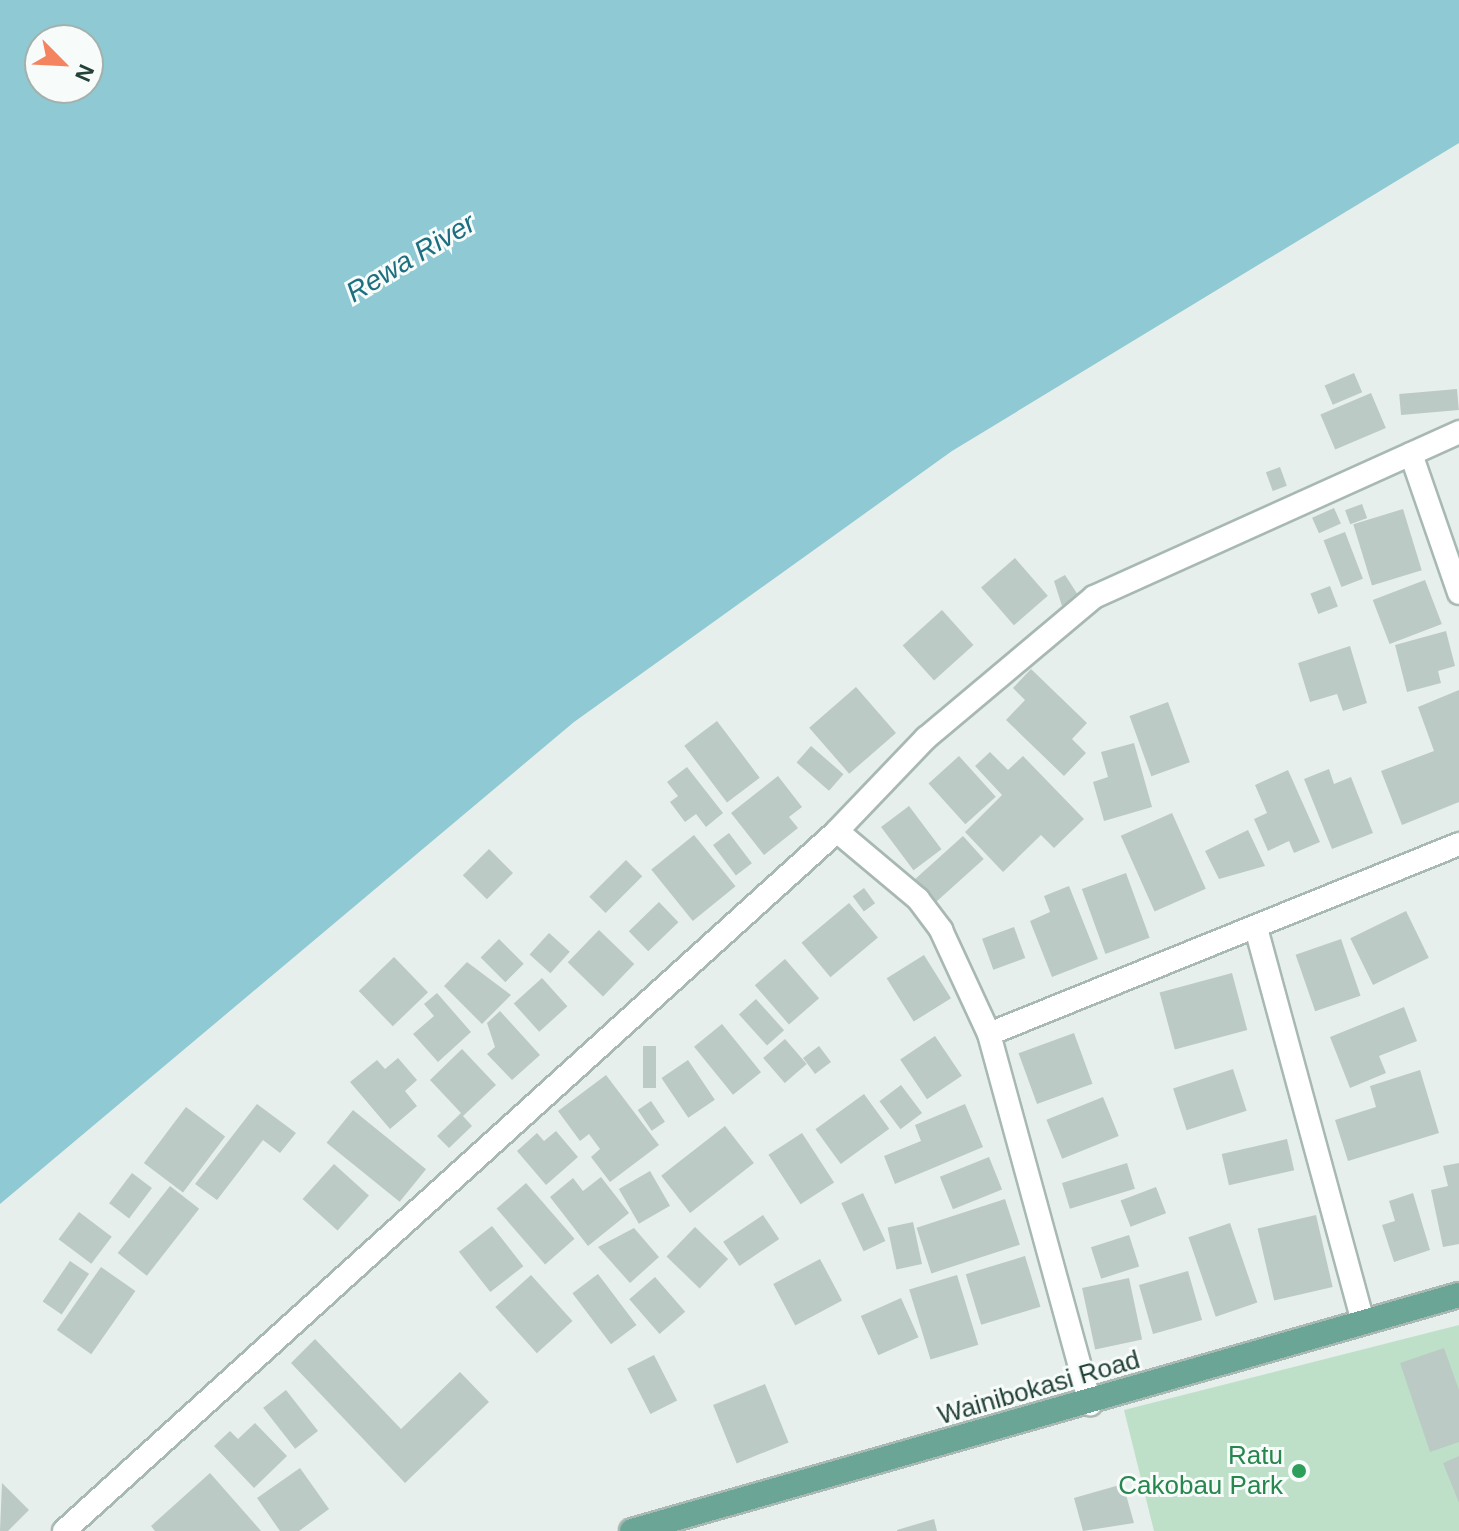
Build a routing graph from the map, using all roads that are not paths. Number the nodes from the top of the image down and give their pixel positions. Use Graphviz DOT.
graph roads {
  1 [pos="1459,432"];
  2 [pos="1411,454"];
  3 [pos="1459,593"];
  4 [pos="837,831"];
  5 [pos="1459,844"];
  6 [pos="1256,928"];
  7 [pos="989,1034"];
  8 [pos="1459,1295"];
  9 [pos="1363,1322"];
  10 [pos="1090,1404"];
  11 [pos="64,1531"];
  12 [pos="632,1531"];
  1 -- 2 [label="street"];
  2 -- 3 [label="street"];
  2 -- 4 [label="street"];
  4 -- 7 [label="street"];
  4 -- 11 [label="street"];
  5 -- 6 [label="street"];
  6 -- 7 [label="street"];
  6 -- 9 [label="street"];
  7 -- 10 [label="street"];
  8 -- 9 [label="main road, Wainibokasi Road"];
  9 -- 10 [label="main road, Wainibokasi Road"];
  10 -- 12 [label="main road, Wainibokasi Road"];
}
